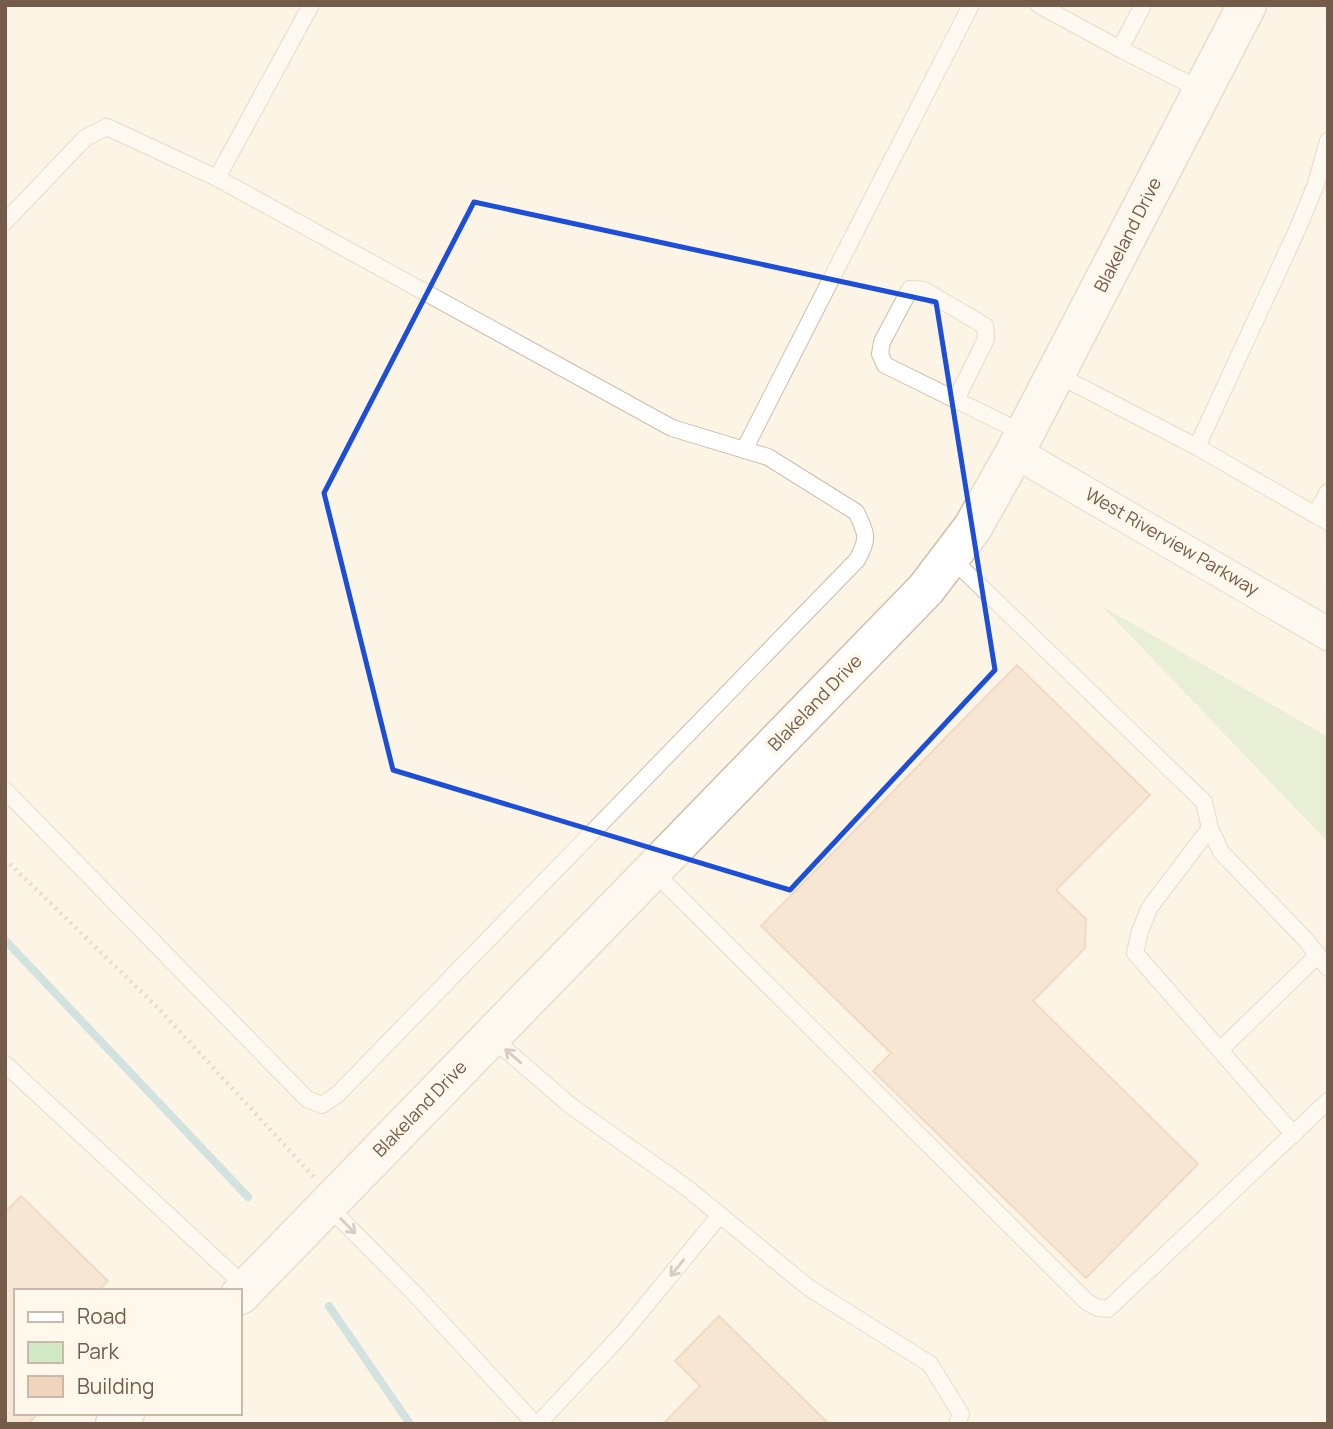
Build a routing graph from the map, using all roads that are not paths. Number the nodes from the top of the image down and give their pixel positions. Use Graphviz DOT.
graph roads {
  1 [pos="311,5"];
  2 [pos="971,5"];
  3 [pos="1039,5"];
  4 [pos="1143,5"];
  5 [pos="1247,5"];
  6 [pos="1120,49"];
  7 [pos="1203,91"];
  8 [pos="1328,141"];
  9 [pos="217,178"];
  10 [pos="5,222"];
  11 [pos="1056,373"];
  12 [pos="956,400"];
  13 [pos="1020,443"];
  14 [pos="1197,447"];
  15 [pos="744,450"];
  16 [pos="1328,492"];
  17 [pos="1322,518"];
  18 [pos="950,557"];
  19 [pos="1328,634"];
  20 [pos="5,790"];
  21 [pos="1210,828"];
  22 [pos="652,870"];
  23 [pos="1323,962"];
  24 [pos="490,1037"];
  25 [pos="1220,1050"];
  26 [pos="5,1064"];
  27 [pos="1328,1101"];
  28 [pos="1294,1135"];
  29 [pos="330,1202"];
  30 [pos="720,1215"];
  31 [pos="240,1289"];
  32 [pos="243,1292"];
  33 [pos="536,1424"];
  34 [pos="957,1424"];
  1 -- 9 [label="lane"];
  2 -- 15 [label="lane"];
  3 -- 6 [label="lane"];
  4 -- 6 [label="lane"];
  5 -- 7 [label="street, Blakeland Drive"];
  6 -- 7 [label="lane"];
  7 -- 11 [label="street, Blakeland Drive"];
  8 -- 14 [label="lane"];
  9 -- 10 [label="lane"];
  9 -- 15 [label="lane"];
  11 -- 13 [label="street, Blakeland Drive"];
  11 -- 14 [label="lane"];
  12 -- 12 [label="lane"];
  12 -- 13 [label="lane"];
  13 -- 18 [label="street, Blakeland Drive"];
  13 -- 19 [label="street, West Riverview Parkway"];
  14 -- 17 [label="lane"];
  15 -- 20 [label="lane"];
  16 -- 17 [label="lane"];
  18 -- 21 [label="lane"];
  18 -- 22 [label="street, Blakeland Drive"];
  21 -- 23 [label="lane"];
  21 -- 25 [label="lane"];
  22 -- 24 [label="street, Blakeland Drive"];
  22 -- 28 [label="lane"];
  23 -- 25 [label="lane"];
  24 -- 29 [label="street, Blakeland Drive"];
  30 -- 24 [label="lane, one-way"];
  25 -- 28 [label="lane"];
  26 -- 31 [label="lane"];
  27 -- 28 [label="lane"];
  29 -- 32 [label="street, Blakeland Drive"];
  29 -- 33 [label="lane, one-way"];
  30 -- 33 [label="lane, one-way"];
  30 -- 34 [label="lane"];
}
